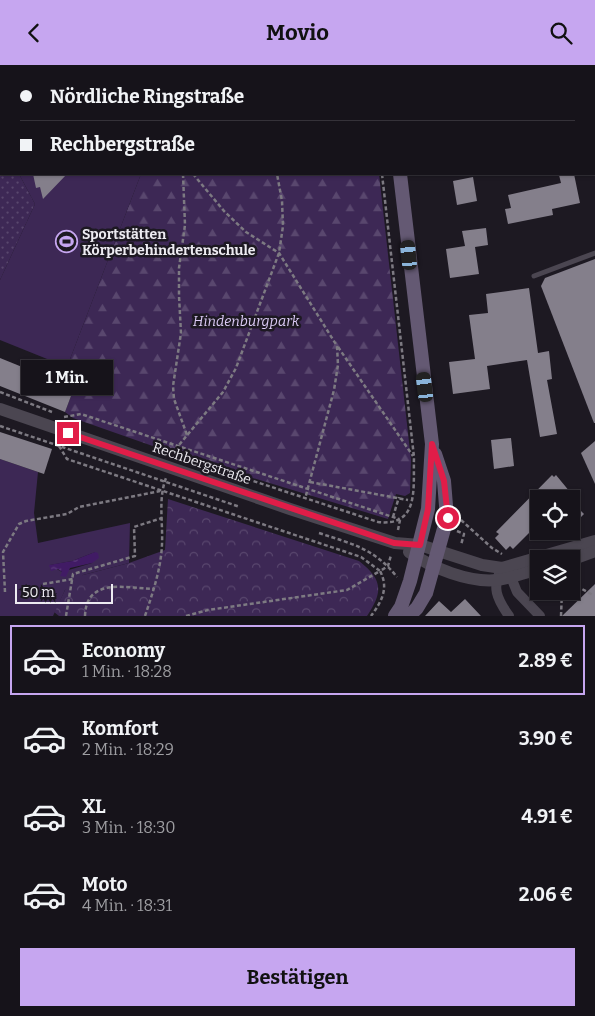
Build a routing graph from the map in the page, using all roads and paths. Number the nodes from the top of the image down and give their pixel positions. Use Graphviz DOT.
graph roads {
  1 [pos="183,175"];
  2 [pos="195,175"];
  3 [pos="277,175"];
  4 [pos="382,175"];
  5 [pos="400,175"];
  6 [pos="279,253"];
  7 [pos="595,253"];
  8 [pos="534,277"];
  9 [pos="337,346"];
  10 [pos="0,392"];
  11 [pos="0,409"];
  12 [pos="64,417"];
  13 [pos="73,420"];
  14 [pos="0,426"];
  15 [pos="187,435"];
  16 [pos="432,444"];
  17 [pos="58,445"];
  18 [pos="179,445"];
  19 [pos="166,452"];
  20 [pos="176,455"];
  21 [pos="414,457"];
  22 [pos="184,458"];
  23 [pos="171,468"];
  24 [pos="228,473"];
  25 [pos="310,482"];
  26 [pos="308,489"];
  27 [pos="161,490"];
  28 [pos="399,497"];
  29 [pos="305,499"];
  30 [pos="408,500"];
  31 [pos="248,509"];
  32 [pos="393,517"];
  33 [pos="162,518"];
  34 [pos="400,520"];
  35 [pos="461,520"];
  36 [pos="313,531"];
  37 [pos="595,541"];
  38 [pos="439,550"];
  39 [pos="418,551"];
  40 [pos="595,551"];
  41 [pos="502,554"];
  42 [pos="580,557"];
  43 [pos="388,566"];
  44 [pos="434,566"];
  45 [pos="530,570"];
  46 [pos="380,571"];
  47 [pos="506,573"];
  48 [pos="398,577"];
  49 [pos="73,579"];
  50 [pos="495,580"];
  51 [pos="43,584"];
  52 [pos="580,588"];
  53 [pos="154,589"];
  54 [pos="5,592"];
  55 [pos="593,595"];
  56 [pos="562,600"];
  57 [pos="66,616"];
  58 [pos="85,616"];
  59 [pos="145,616"];
  60 [pos="186,616"];
  61 [pos="371,616"];
  62 [pos="395,616"];
  63 [pos="409,616"];
  64 [pos="509,616"];
  65 [pos="540,616"];
  66 [pos="561,616"];
  1 -- 15 [label="path"];
  2 -- 6 [label="path"];
  3 -- 6 [label="path"];
  4 -- 21 [label="path"];
  5 -- 16 [label="main road"];
  6 -- 9 [label="path"];
  6 -- 15 [label="path"];
  7 -- 8 [label="lane"];
  9 -- 21 [label="path"];
  9 -- 25 [label="path"];
  10 -- 12 [label="path"];
  11 -- 23 [label="street, Rechbergstraße"];
  12 -- 13 [label="path"];
  12 -- 18 [label="path"];
  14 -- 17 [label="path"];
  15 -- 18 [label="path"];
  16 -- 38 [label="main road"];
  16 -- 39 [label="main road"];
  17 -- 27 [label="path"];
  17 -- 31 [label="path"];
  18 -- 20 [label="path"];
  18 -- 26 [label="path"];
  19 -- 20 [label="path"];
  20 -- 22 [label="path"];
  20 -- 23 [label="path"];
  21 -- 34 [label="path"];
  23 -- 39 [label="street, Rechbergstraße"];
  24 -- 29 [label="path"];
  25 -- 26 [label="path"];
  25 -- 28 [label="path"];
  26 -- 29 [label="path"];
  26 -- 32 [label="path"];
  27 -- 33 [label="path"];
  27 -- 46 [label="path"];
  27 -- 54 [label="path"];
  28 -- 30 [label="path"];
  28 -- 32 [label="path"];
  29 -- 34 [label="path"];
  32 -- 34 [label="path"];
  33 -- 49 [label="path"];
  33 -- 53 [label="path"];
  35 -- 41 [label="path"];
  36 -- 43 [label="path"];
  37 -- 47 [label="street"];
  38 -- 39 [label="street"];
  38 -- 44 [label="main road"];
  38 -- 47 [label="street"];
  39 -- 44 [label="street"];
  39 -- 62 [label="main road"];
  40 -- 42 [label="street"];
  43 -- 46 [label="path"];
  43 -- 48 [label="path"];
  44 -- 50 [label="street"];
  44 -- 63 [label="main road"];
  45 -- 47 [label="street"];
  46 -- 60 [label="path"];
  46 -- 61 [label="path"];
  47 -- 50 [label="street"];
  47 -- 65 [label="street"];
  49 -- 51 [label="path"];
  49 -- 57 [label="path"];
  50 -- 64 [label="street"];
  52 -- 55 [label="path"];
  53 -- 58 [label="path"];
  53 -- 59 [label="path"];
  56 -- 66 [label="path"];
}
